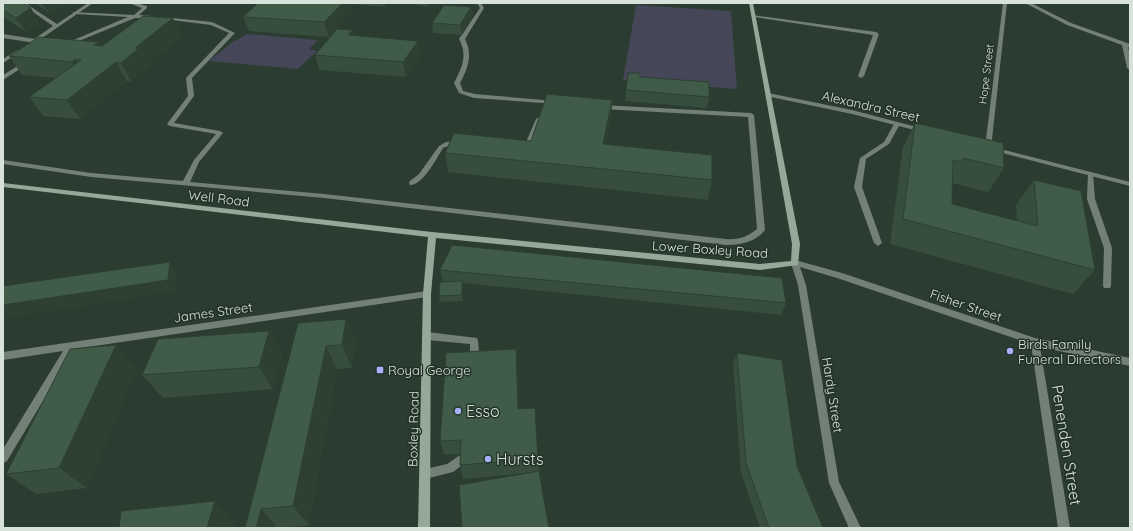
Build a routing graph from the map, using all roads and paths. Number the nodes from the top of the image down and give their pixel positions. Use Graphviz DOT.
graph roads {
  1 [pos="22,3"];
  2 [pos="91,3"];
  3 [pos="131,3"];
  4 [pos="479,3"];
  5 [pos="752,3"];
  6 [pos="1005,3"];
  7 [pos="1026,3"];
  8 [pos="75,13"];
  9 [pos="135,16"];
  10 [pos="754,16"];
  11 [pos="56,26"];
  12 [pos="3,36"];
  13 [pos="35,41"];
  14 [pos="28,45"];
  15 [pos="1128,45"];
  16 [pos="60,46"];
  17 [pos="22,49"];
  18 [pos="34,58"];
  19 [pos="3,62"];
  20 [pos="1130,68"];
  21 [pos="861,76"];
  22 [pos="3,78"];
  23 [pos="768,95"];
  24 [pos="562,104"];
  25 [pos="598,106"];
  26 [pos="544,109"];
  27 [pos="897,124"];
  28 [pos="927,132"];
  29 [pos="464,143"];
  30 [pos="980,145"];
  31 [pos="988,147"];
  32 [pos="518,149"];
  33 [pos="3,162"];
  34 [pos="1090,174"];
  35 [pos="412,183"];
  36 [pos="186,184"];
  37 [pos="1130,184"];
  38 [pos="3,185"];
  39 [pos="432,235"];
  40 [pos="878,243"];
  41 [pos="795,263"];
  42 [pos="1107,286"];
  43 [pos="427,294"];
  44 [pos="427,336"];
  45 [pos="1035,342"];
  46 [pos="71,346"];
  47 [pos="3,356"];
  48 [pos="1130,362"];
  49 [pos="475,372"];
  50 [pos="477,448"];
  51 [pos="3,458"];
  52 [pos="425,474"];
  53 [pos="424,528"];
  54 [pos="855,528"];
  55 [pos="1064,528"];
  1 -- 11 [label="street"];
  2 -- 8 [label="street"];
  3 -- 9 [label="street"];
  4 -- 26 [label="street"];
  5 -- 10 [label="main road"];
  6 -- 31 [label="street, Hope Street"];
  7 -- 15 [label="street"];
  8 -- 9 [label="street"];
  8 -- 11 [label="street"];
  9 -- 16 [label="street"];
  9 -- 36 [label="street"];
  10 -- 21 [label="street"];
  10 -- 23 [label="main road"];
  11 -- 13 [label="street"];
  12 -- 13 [label="street"];
  13 -- 14 [label="street"];
  15 -- 20 [label="street"];
  17 -- 19 [label="street"];
  18 -- 22 [label="street"];
  23 -- 27 [label="street, Alexandra Street"];
  23 -- 41 [label="main road"];
  24 -- 26 [label="street"];
  25 -- 36 [label="street"];
  26 -- 32 [label="street"];
  27 -- 28 [label="street, Alexandra Street"];
  27 -- 40 [label="street"];
  29 -- 35 [label="street"];
  30 -- 31 [label="street"];
  31 -- 34 [label="street"];
  33 -- 36 [label="street"];
  34 -- 37 [label="street"];
  34 -- 42 [label="street"];
  38 -- 39 [label="main road, Well Road"];
  39 -- 41 [label="main road, Lower Boxley Road"];
  39 -- 43 [label="main road, Boxley Road"];
  41 -- 45 [label="street, Fisher Street"];
  41 -- 54 [label="street, Hardy Street"];
  43 -- 44 [label="main road, Boxley Road"];
  43 -- 46 [label="street, James Street"];
  44 -- 49 [label="street"];
  44 -- 52 [label="main road, Boxley Road"];
  45 -- 48 [label="street, Fisher Street"];
  45 -- 55 [label="street, Penenden Street"];
  46 -- 47 [label="street, James Street"];
  46 -- 51 [label="street"];
  50 -- 52 [label="street"];
  52 -- 53 [label="main road, Boxley Road"];
}
